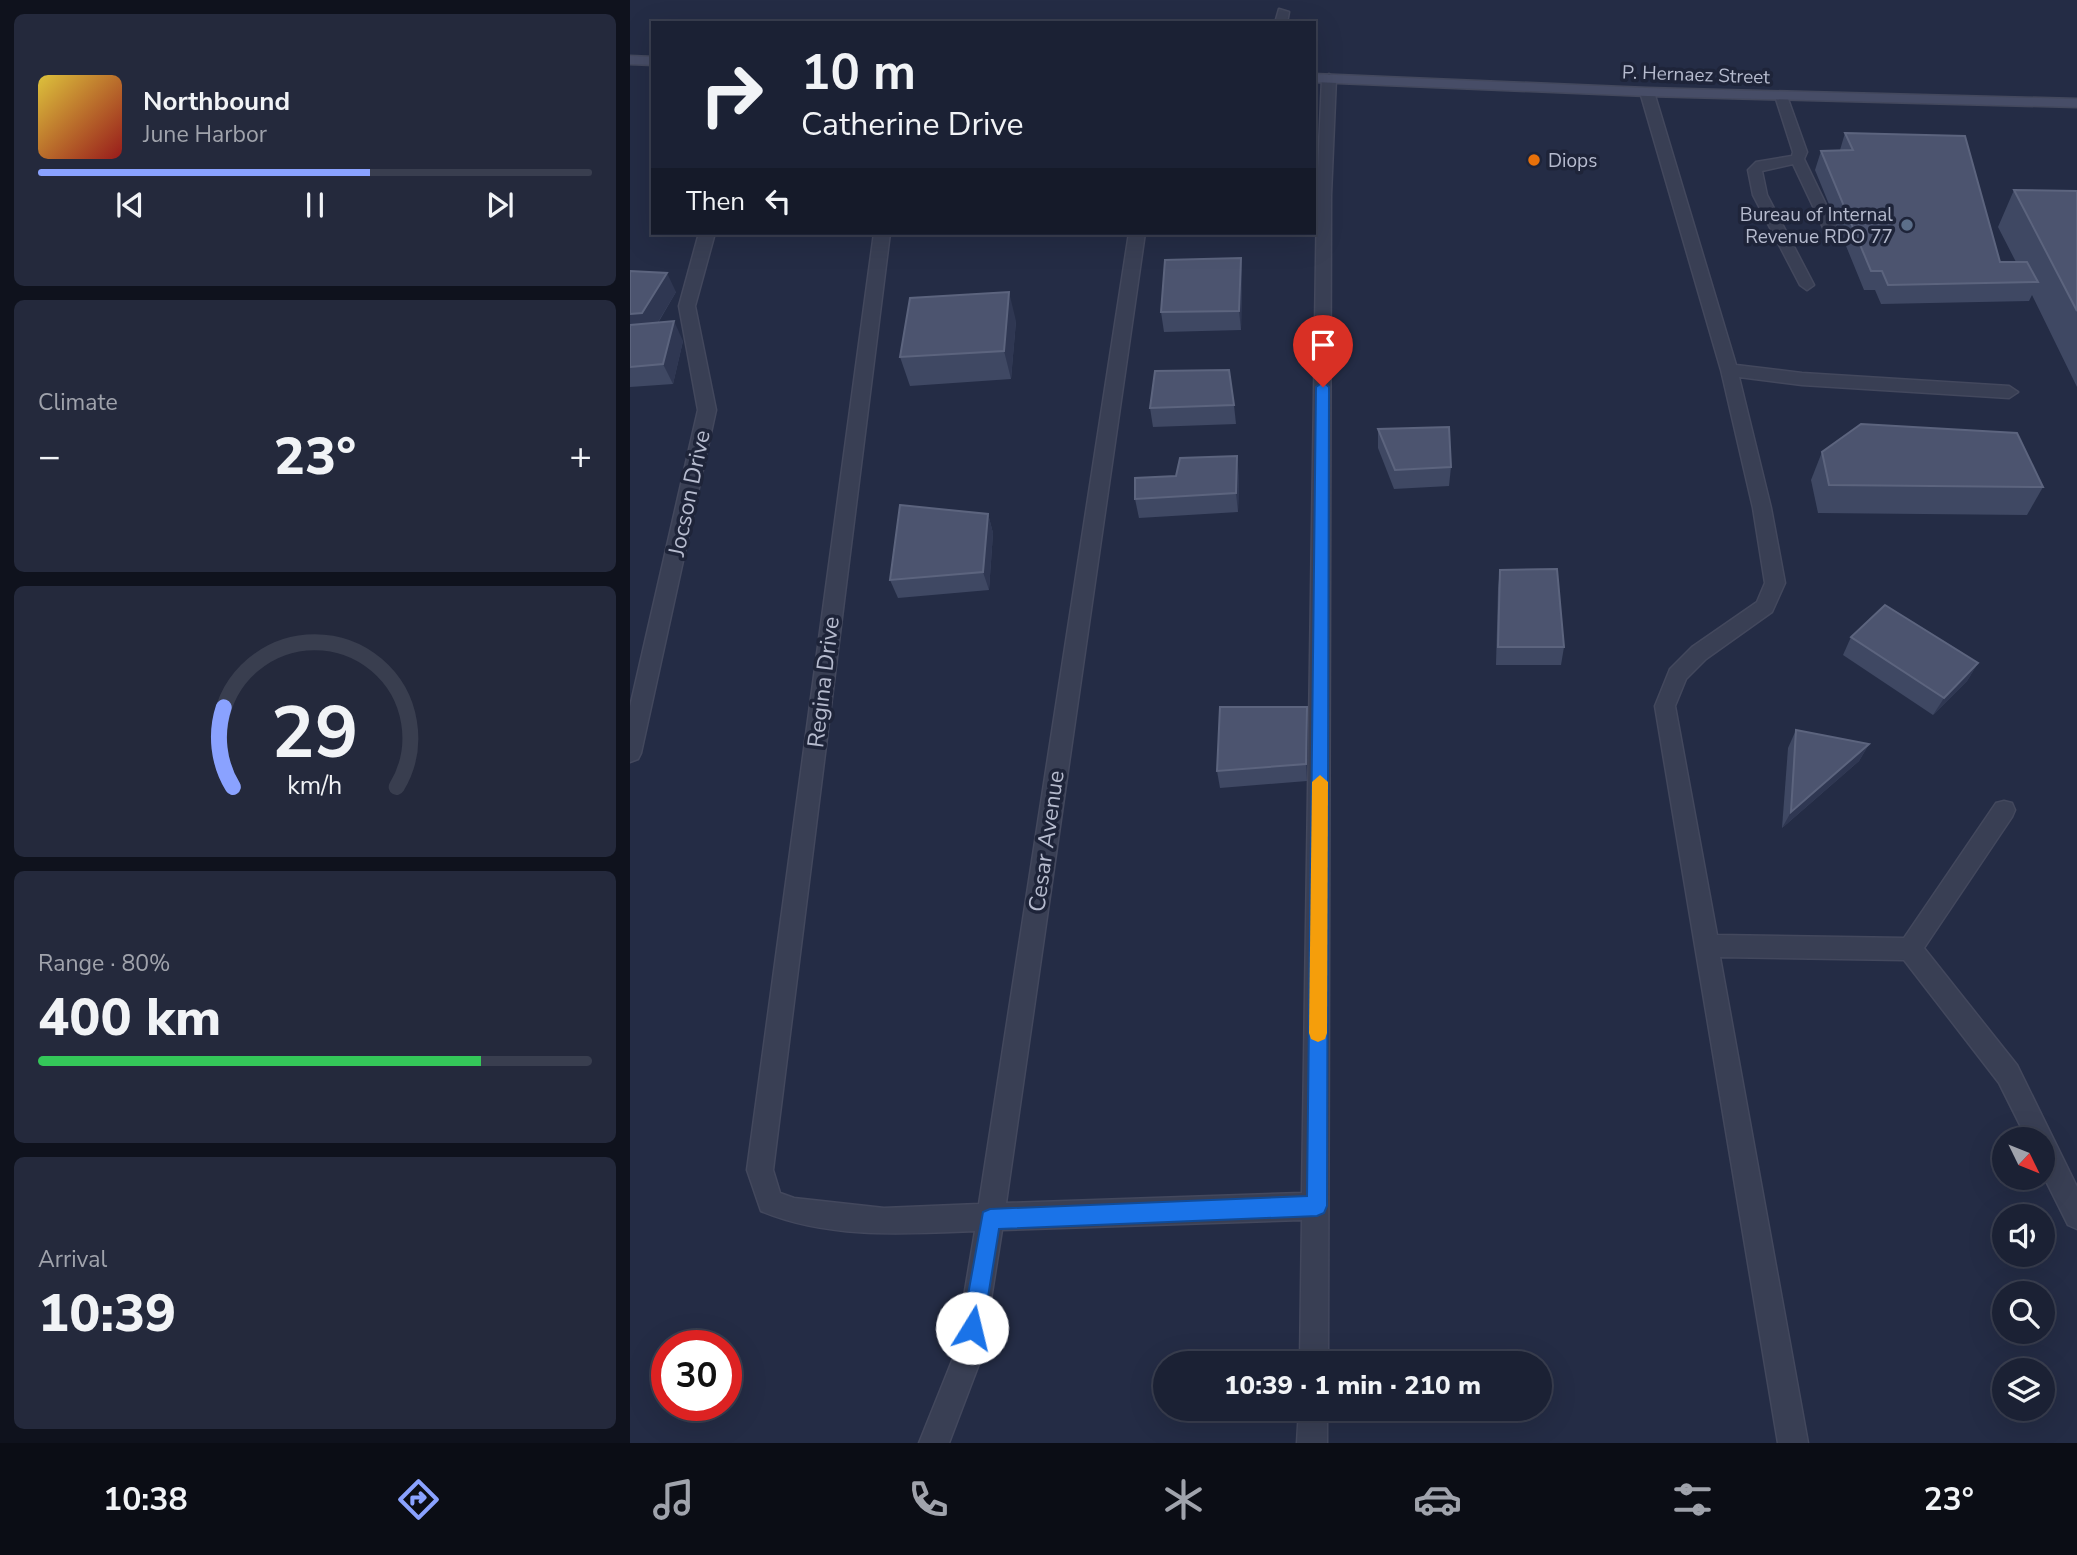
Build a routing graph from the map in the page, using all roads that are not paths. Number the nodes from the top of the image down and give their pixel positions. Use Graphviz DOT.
graph roads {
  1 [pos="630,60"];
  2 [pos="651,61"];
  3 [pos="1322,78"];
  4 [pos="1647,92"];
  5 [pos="1781,96"];
  6 [pos="2077,103"];
  7 [pos="1797,159"];
  8 [pos="1319,195"];
  9 [pos="706,235"];
  10 [pos="882,235"];
  11 [pos="1136,235"];
  12 [pos="1835,238"];
  13 [pos="1807,285"];
  14 [pos="1729,370"];
  15 [pos="2009,392"];
  16 [pos="651,664"];
  17 [pos="630,668"];
  18 [pos="630,753"];
  19 [pos="2004,810"];
  20 [pos="1707,946"];
  21 [pos="1910,949"];
  22 [pos="2034,1127"];
  23 [pos="2055,1171"];
  24 [pos="1317,1206"];
  25 [pos="2077,1216"];
  26 [pos="990,1219"];
  27 [pos="1314,1351"];
  28 [pos="1313,1421"];
  29 [pos="934,1443"];
  30 [pos="1312,1443"];
  31 [pos="1793,1443"];
  1 -- 2 [label="main road"];
  3 -- 4 [label="main road, P. Hernaez Street"];
  3 -- 8 [label="street"];
  4 -- 5 [label="main road, P. Hernaez Street"];
  4 -- 14 [label="street"];
  5 -- 6 [label="main road, P. Hernaez Street"];
  5 -- 7 [label="lane"];
  7 -- 12 [label="lane"];
  7 -- 13 [label="lane"];
  8 -- 24 [label="street"];
  9 -- 16 [label="street, Jocson Drive"];
  10 -- 26 [label="street, Regina Drive"];
  11 -- 26 [label="street, Cesar Avenue"];
  14 -- 15 [label="street"];
  14 -- 20 [label="street"];
  16 -- 17 [label="street"];
  16 -- 18 [label="street, Jocson Drive"];
  19 -- 21 [label="street"];
  20 -- 21 [label="street"];
  20 -- 31 [label="street"];
  21 -- 22 [label="street"];
  23 -- 25 [label="street"];
  24 -- 26 [label="street"];
  24 -- 27 [label="street"];
  26 -- 29 [label="street, Cesar Avenue"];
  28 -- 30 [label="street"];
}
